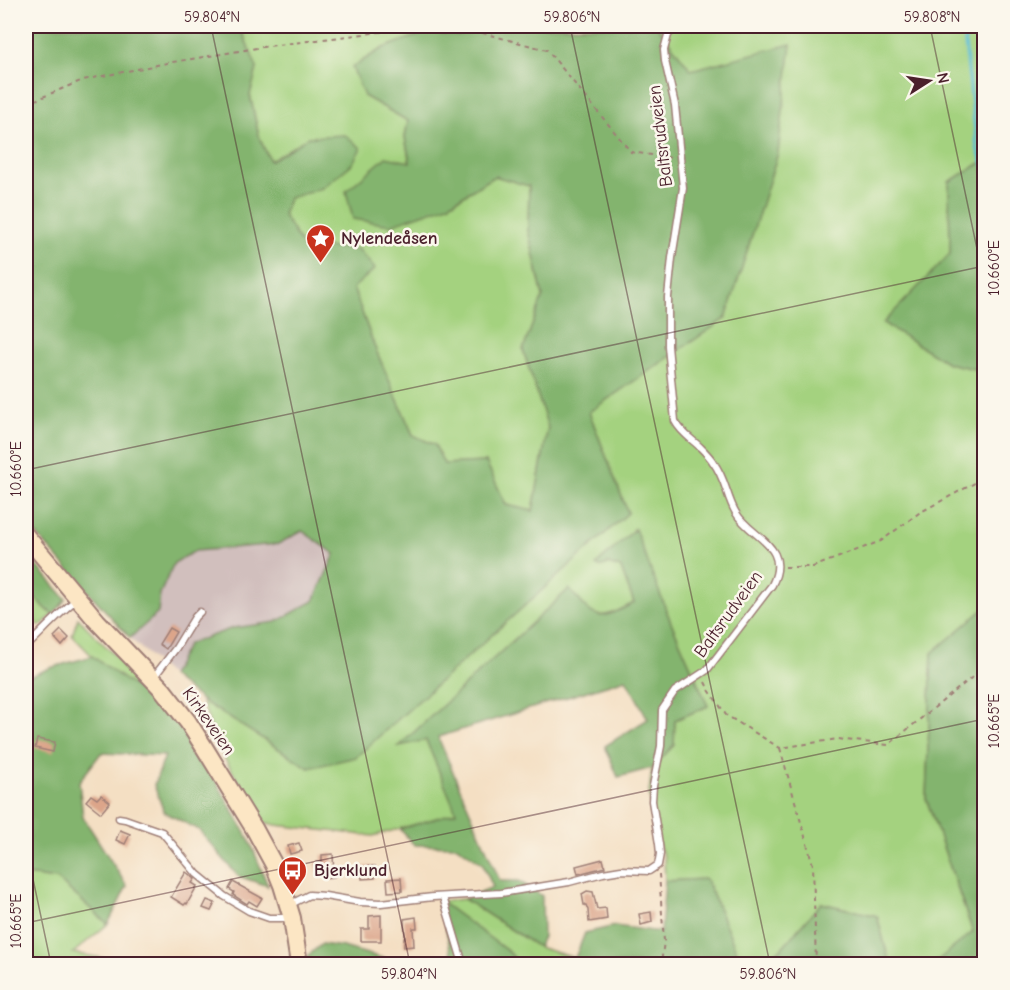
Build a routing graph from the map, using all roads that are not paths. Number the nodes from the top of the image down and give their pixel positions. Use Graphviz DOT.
graph roads {
  1 [pos="676,26"];
  2 [pos="26,536"];
  3 [pos="77,599"];
  4 [pos="200,612"];
  5 [pos="26,647"];
  6 [pos="153,679"];
  7 [pos="119,818"];
  8 [pos="443,897"];
  9 [pos="290,912"];
  10 [pos="299,964"];
  11 [pos="463,964"];
  1 -- 8 [label="lane, Baltsrudveien"];
  2 -- 3 [label="main road, Kirkeveien"];
  3 -- 5 [label="lane"];
  3 -- 6 [label="main road, Kirkeveien"];
  4 -- 6 [label="lane"];
  6 -- 9 [label="main road, Kirkeveien"];
  7 -- 9 [label="lane"];
  8 -- 9 [label="lane"];
  8 -- 11 [label="lane"];
  9 -- 10 [label="main road, Kirkeveien"];
}
